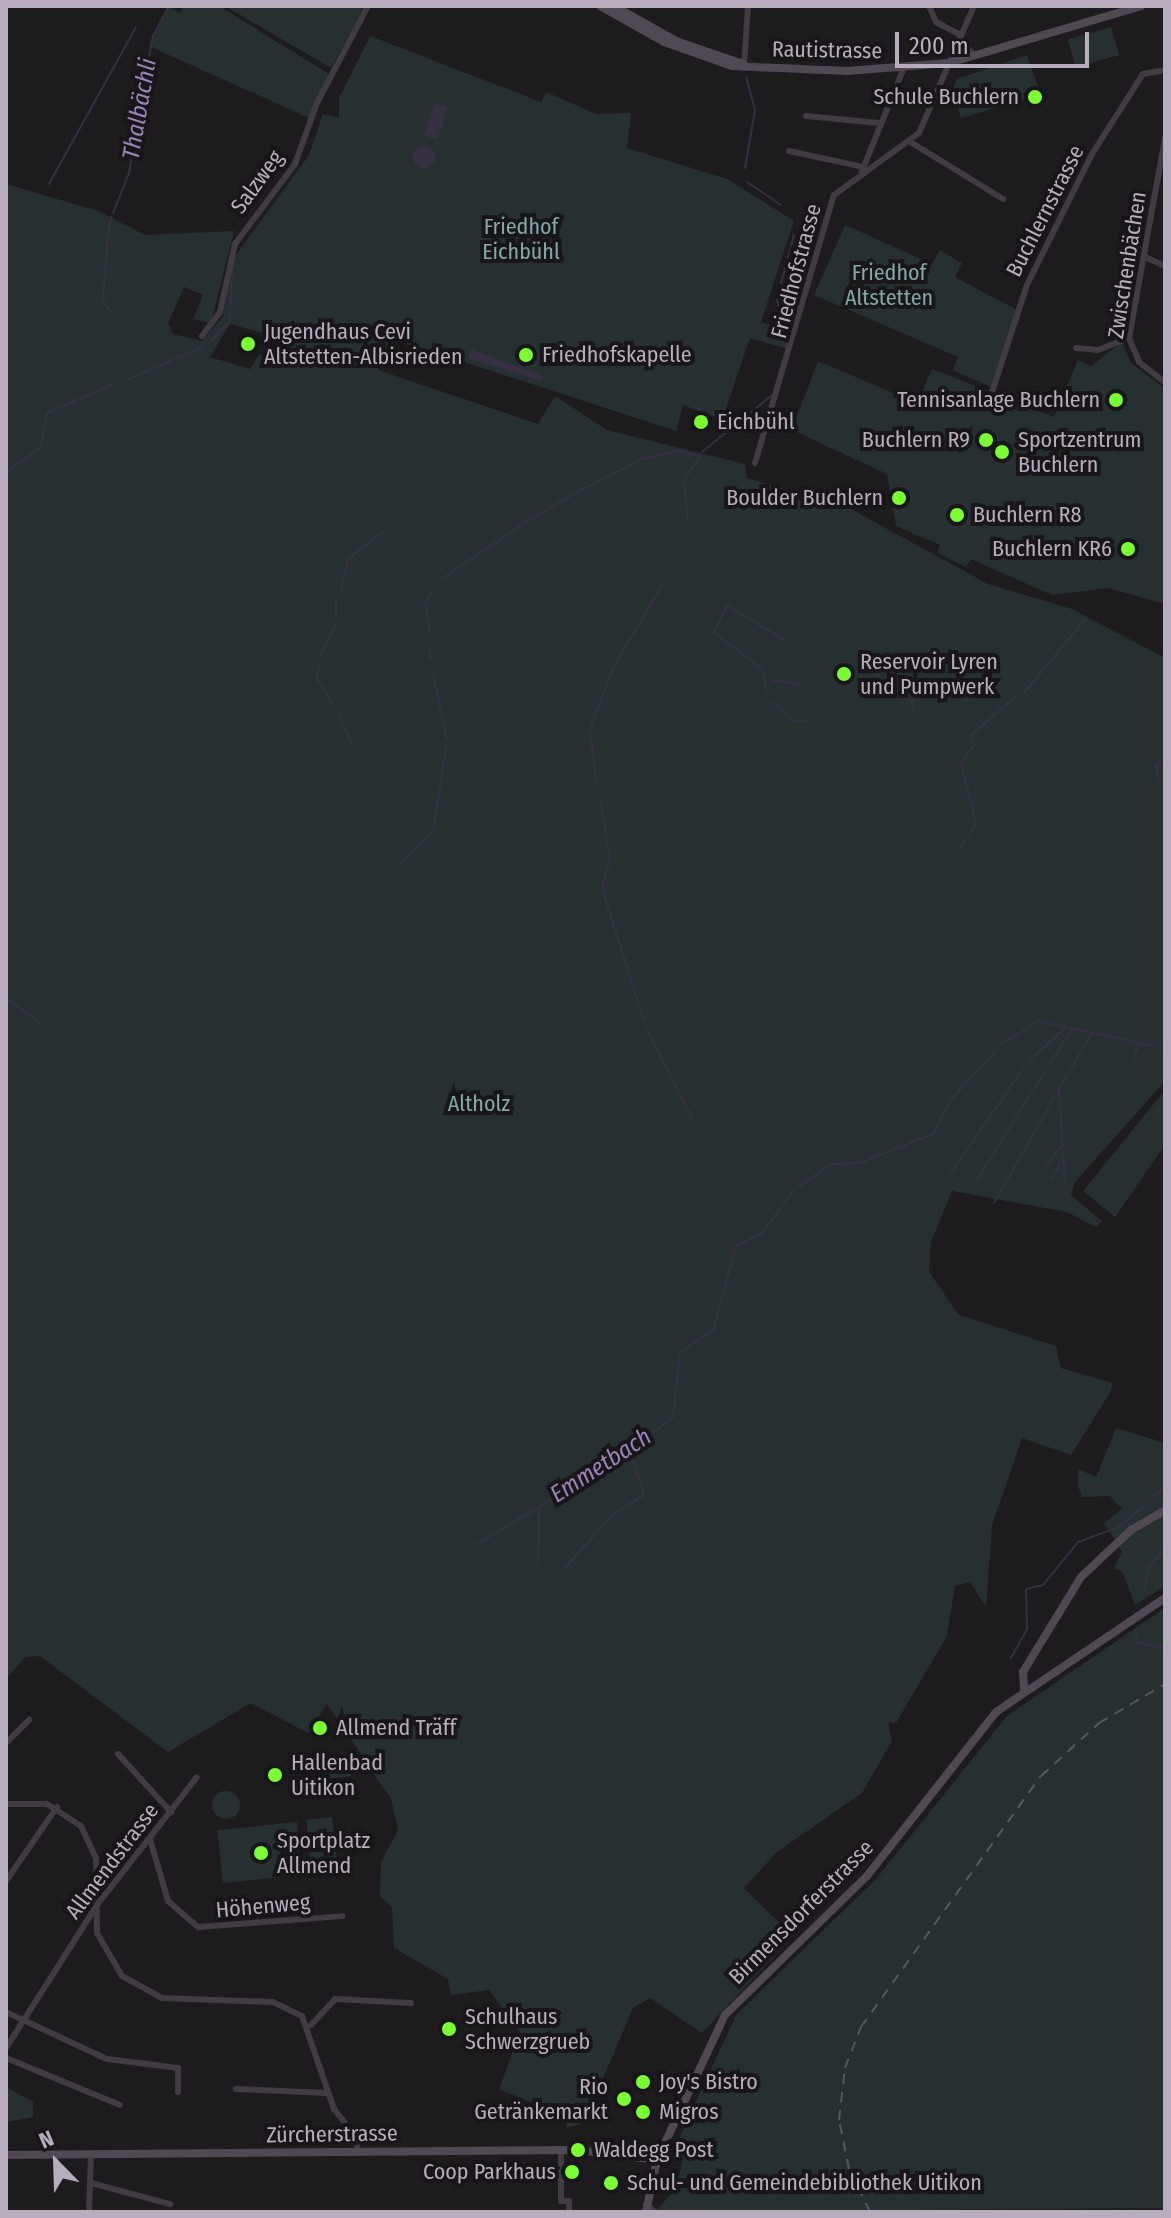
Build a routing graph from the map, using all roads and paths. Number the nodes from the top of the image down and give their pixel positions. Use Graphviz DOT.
graph roads {
  1 [pos="368,6"];
  2 [pos="600,6"];
  3 [pos="614,6"];
  4 [pos="748,6"];
  5 [pos="929,6"];
  6 [pos="974,6"];
  7 [pos="1141,6"];
  8 [pos="959,36"];
  9 [pos="975,56"];
  10 [pos="949,63"];
  11 [pos="744,65"];
  12 [pos="903,70"];
  13 [pos="1165,70"];
  14 [pos="806,116"];
  15 [pos="879,123"];
  16 [pos="1165,138"];
  17 [pos="912,143"];
  18 [pos="789,151"];
  19 [pos="861,168"];
  20 [pos="1163,169"];
  21 [pos="1003,199"];
  22 [pos="1145,257"];
  23 [pos="1165,266"];
  24 [pos="202,336"];
  25 [pos="1129,338"];
  26 [pos="1076,348"];
  27 [pos="1165,382"];
  28 [pos="991,395"];
  29 [pos="755,463"];
  30 [pos="1165,1510"];
  31 [pos="1165,1598"];
  32 [pos="1024,1689"];
  33 [pos="29,1720"];
  34 [pos="6,1743"];
  35 [pos="118,1754"];
  36 [pos="197,1777"];
  37 [pos="6,1804"];
  38 [pos="57,1807"];
  39 [pos="171,1812"];
  40 [pos="150,1839"];
  41 [pos="6,1881"];
  42 [pos="97,1905"];
  43 [pos="343,1916"];
  44 [pos="411,2003"];
  45 [pos="6,2012"];
  46 [pos="25,2021"];
  47 [pos="311,2025"];
  48 [pos="6,2048"];
  49 [pos="6,2058"];
  50 [pos="236,2089"];
  51 [pos="178,2092"];
  52 [pos="327,2093"];
  53 [pos="120,2105"];
  54 [pos="561,2150"];
  55 [pos="358,2151"];
  56 [pos="91,2154"];
  57 [pos="6,2155"];
  58 [pos="657,2160"];
  59 [pos="91,2183"];
  60 [pos="170,2204"];
  61 [pos="646,2208"];
  62 [pos="89,2212"];
  63 [pos="569,2212"];
  64 [pos="655,2212"];
  1 -- 24 [label="street, Salzweg"];
  2 -- 11 [label="street, Rautistrasse"];
  3 -- 11 [label="street, Rautistrasse"];
  4 -- 11 [label="street"];
  5 -- 8 [label="street"];
  6 -- 8 [label="street"];
  7 -- 9 [label="street, Rautistrasse"];
  8 -- 9 [label="street"];
  8 -- 10 [label="street"];
  9 -- 10 [label="street, Rautistrasse"];
  10 -- 12 [label="street, Rautistrasse"];
  10 -- 17 [label="street"];
  11 -- 12 [label="street, Rautistrasse"];
  12 -- 15 [label="street"];
  13 -- 28 [label="street, Buchlernstrasse"];
  14 -- 15 [label="street"];
  15 -- 19 [label="street"];
  16 -- 20 [label="street, Zwischenbächen"];
  17 -- 19 [label="street, Friedhofstrasse"];
  17 -- 21 [label="street"];
  18 -- 19 [label="street"];
  19 -- 29 [label="street, Friedhofstrasse"];
  20 -- 22 [label="street, Zwischenbächen"];
  22 -- 23 [label="street"];
  22 -- 25 [label="street, Zwischenbächen"];
  25 -- 26 [label="street"];
  25 -- 27 [label="street, Zwischenbächen"];
  30 -- 32 [label="street"];
  31 -- 32 [label="street, Birmensdorferstrasse"];
  32 -- 58 [label="street, Birmensdorferstrasse"];
  33 -- 34 [label="street"];
  35 -- 39 [label="street"];
  36 -- 39 [label="street, Allmendstrasse"];
  37 -- 38 [label="street"];
  38 -- 41 [label="street"];
  38 -- 42 [label="street"];
  39 -- 40 [label="street, Allmendstrasse"];
  40 -- 42 [label="street, Allmendstrasse"];
  40 -- 43 [label="street, Höhenweg"];
  42 -- 46 [label="street, Allmendstrasse"];
  42 -- 47 [label="street"];
  44 -- 47 [label="street"];
  45 -- 46 [label="street"];
  46 -- 48 [label="street, Allmendstrasse"];
  46 -- 51 [label="street"];
  47 -- 52 [label="street"];
  49 -- 53 [label="street"];
  50 -- 52 [label="street"];
  52 -- 55 [label="street"];
  54 -- 55 [label="street, Zürcherstrasse"];
  54 -- 58 [label="street, Zürcherstrasse"];
  54 -- 63 [label="street"];
  55 -- 56 [label="street, Zürcherstrasse"];
  56 -- 57 [label="street, Zürcherstrasse"];
  56 -- 59 [label="street"];
  58 -- 61 [label="street, Birmensdorferstrasse"];
  59 -- 60 [label="street"];
  59 -- 62 [label="street"];
  61 -- 64 [label="street"];
}
